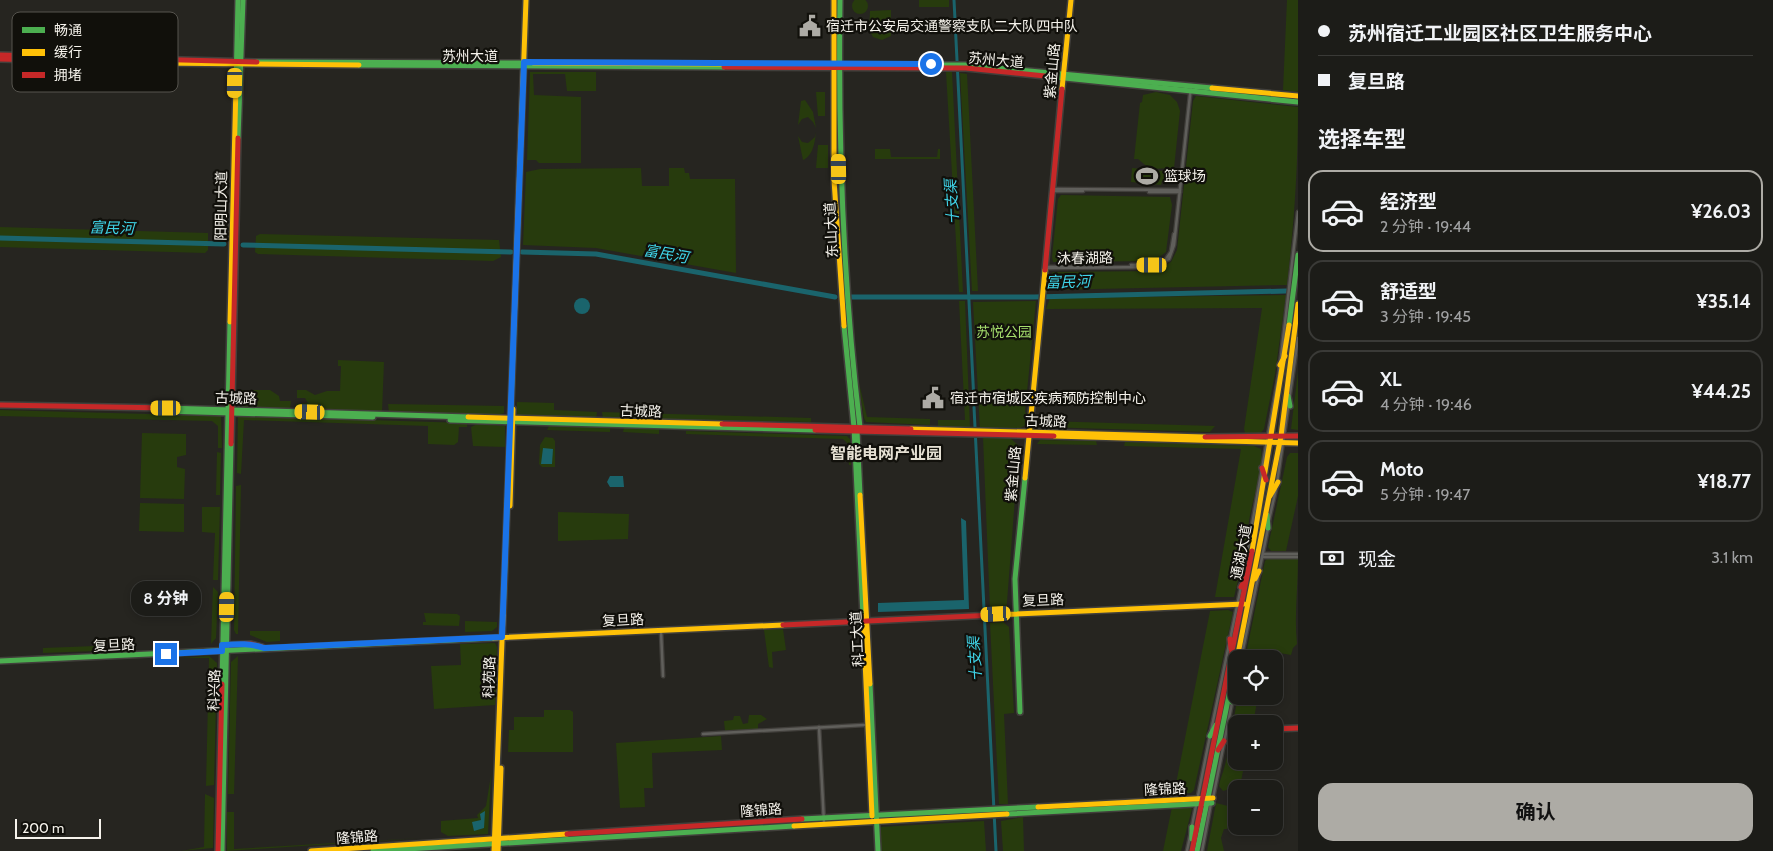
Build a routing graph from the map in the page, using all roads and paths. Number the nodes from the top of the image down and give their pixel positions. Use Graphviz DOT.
graph roads {
  1 [pos="238,0"];
  2 [pos="242,0"];
  3 [pos="526,0"];
  4 [pos="834,0"];
  5 [pos="840,0"];
  6 [pos="1071,0"];
  7 [pos="178,62"];
  8 [pos="237,64"];
  9 [pos="524,65"];
  10 [pos="836,66"];
  11 [pos="1063,75"];
  12 [pos="1189,88"];
  13 [pos="1298,96"];
  14 [pos="1298,102"];
  15 [pos="1052,190"];
  16 [pos="1179,191"];
  17 [pos="1298,212"];
  18 [pos="1298,255"];
  19 [pos="1044,268"];
  20 [pos="1298,304"];
  21 [pos="1298,338"];
  22 [pos="1287,351"];
  23 [pos="1280,365"];
  24 [pos="1287,392"];
  25 [pos="0,406"];
  26 [pos="1290,406"];
  27 [pos="229,411"];
  28 [pos="512,420"];
  29 [pos="856,429"];
  30 [pos="1028,433"];
  31 [pos="1283,436"];
  32 [pos="1298,436"];
  33 [pos="1271,439"];
  34 [pos="1282,443"];
  35 [pos="1298,443"];
  36 [pos="1262,468"];
  37 [pos="1266,482"];
  38 [pos="1278,482"];
  39 [pos="1268,500"];
  40 [pos="1267,507"];
  41 [pos="1268,528"];
  42 [pos="1262,555"];
  43 [pos="1298,555"];
  44 [pos="1259,570"];
  45 [pos="1248,574"];
  46 [pos="1252,586"];
  47 [pos="1241,587"];
  48 [pos="1243,604"];
  49 [pos="1015,613"];
  50 [pos="865,620"];
  51 [pos="661,630"];
  52 [pos="503,637"];
  53 [pos="1230,639"];
  54 [pos="225,648"];
  55 [pos="1233,650"];
  56 [pos="1236,650"];
  57 [pos="1243,650"];
  58 [pos="0,661"];
  59 [pos="663,676"];
  60 [pos="1228,685"];
  61 [pos="1229,705"];
  62 [pos="1231,705"];
  63 [pos="1020,712"];
  64 [pos="1219,719"];
  65 [pos="864,725"];
  66 [pos="1298,726"];
  67 [pos="819,727"];
  68 [pos="1283,727"];
  69 [pos="703,734"];
  70 [pos="1210,736"];
  71 [pos="1224,741"];
  72 [pos="1217,752"];
  73 [pos="1205,801"];
  74 [pos="874,817"];
  75 [pos="824,821"];
  76 [pos="1192,826"];
  77 [pos="497,841"];
  78 [pos="1192,848"];
  79 [pos="220,851"];
  80 [pos="311,851"];
  81 [pos="373,851"];
  82 [pos="494,851"];
  83 [pos="498,851"];
  84 [pos="878,851"];
  85 [pos="1187,851"];
  86 [pos="1197,851"];
  87 [pos="1202,851"];
  1 -- 8 [label="main road, 阳明山大道"];
  2 -- 8 [label="main road, 阳明山大道"];
  3 -- 9 [label="main road, 科苑路"];
  4 -- 10 [label="main road, 东山大道"];
  5 -- 10 [label="main road, 东山大道"];
  6 -- 11 [label="main road, 紫金山路"];
  7 -- 8 [label="main road, 苏州大道"];
  8 -- 9 [label="main road, 苏州大道"];
  8 -- 27 [label="main road, 阳明山大道"];
  9 -- 10 [label="main road, 苏州大道"];
  9 -- 28 [label="main road, 科苑路"];
  10 -- 11 [label="main road, 苏州大道"];
  10 -- 29 [label="main road, 东山大道"];
  11 -- 12 [label="main road, 苏州大道"];
  11 -- 15 [label="main road, 紫金山路"];
  12 -- 13 [label="main road, 苏州大道"];
  12 -- 14 [label="main road, 苏州大道"];
  12 -- 16 [label="street"];
  15 -- 16 [label="street"];
  15 -- 19 [label="main road, 紫金山路"];
  16 -- 19 [label="street, 沐春湖路"];
  17 -- 23 [label="street"];
  18 -- 22 [label="main road, 通湖大道"];
  19 -- 30 [label="main road, 紫金山路"];
  20 -- 24 [label="main road, 通湖大道"];
  21 -- 26 [label="street"];
  22 -- 23 [label="main road"];
  22 -- 33 [label="main road, 通湖大道"];
  23 -- 33 [label="street"];
  24 -- 26 [label="main road"];
  24 -- 31 [label="main road, 通湖大道"];
  25 -- 27 [label="main road, 古城路"];
  26 -- 31 [label="street"];
  27 -- 28 [label="main road, 古城路"];
  27 -- 54 [label="main road, 科兴路"];
  28 -- 29 [label="main road, 古城路"];
  28 -- 52 [label="main road, 科苑路"];
  29 -- 30 [label="main road, 古城路"];
  29 -- 50 [label="main road, 科工大道"];
  30 -- 33 [label="main road, 古城路"];
  30 -- 49 [label="main road, 紫金山路"];
  31 -- 32 [label="main road, 古城路"];
  31 -- 33 [label="main road, 古城路"];
  31 -- 34 [label="main road, 通湖大道"];
  33 -- 34 [label="main road, 古城路"];
  33 -- 36 [label="street"];
  33 -- 37 [label="main road, 通湖大道"];
  34 -- 35 [label="main road, 古城路"];
  34 -- 38 [label="street"];
  34 -- 39 [label="main road, 通湖大道"];
  36 -- 37 [label="main road"];
  36 -- 47 [label="street"];
  37 -- 45 [label="main road, 通湖大道"];
  38 -- 39 [label="main road"];
  38 -- 41 [label="street"];
  39 -- 40 [label="main road, 通湖大道"];
  40 -- 41 [label="main road"];
  40 -- 46 [label="main road, 通湖大道"];
  41 -- 42 [label="street"];
  42 -- 43 [label="street"];
  42 -- 44 [label="street"];
  44 -- 46 [label="main road"];
  44 -- 57 [label="street"];
  45 -- 47 [label="main road"];
  45 -- 48 [label="main road, 通湖大道"];
  46 -- 48 [label="main road, 通湖大道"];
  47 -- 48 [label="street"];
  48 -- 49 [label="main road, 复旦路"];
  48 -- 53 [label="street"];
  48 -- 56 [label="main road, 通湖大道"];
  49 -- 50 [label="main road, 复旦路"];
  49 -- 63 [label="main road, 紫金山路"];
  50 -- 51 [label="main road, 复旦路"];
  50 -- 74 [label="main road, 科工大道"];
  51 -- 52 [label="main road, 复旦路"];
  51 -- 59 [label="street"];
  52 -- 54 [label="main road, 复旦路"];
  52 -- 77 [label="main road, 科苑路"];
  53 -- 55 [label="main road"];
  53 -- 70 [label="street"];
  54 -- 58 [label="main road, 复旦路"];
  54 -- 79 [label="main road, 科兴路"];
  60 -- 64 [label="main road, 通湖大道"];
  61 -- 72 [label="main road, 通湖大道"];
  62 -- 71 [label="street"];
  64 -- 70 [label="main road"];
  64 -- 73 [label="main road, 通湖大道"];
  65 -- 67 [label="street"];
  66 -- 68 [label="main road"];
  67 -- 69 [label="street"];
  67 -- 75 [label="street"];
  70 -- 73 [label="street"];
  71 -- 72 [label="main road"];
  71 -- 73 [label="street"];
  72 -- 73 [label="main road, 通湖大道"];
  73 -- 74 [label="main road, 隆锦路"];
  73 -- 76 [label="street"];
  73 -- 78 [label="main road, 通湖大道"];
  73 -- 86 [label="main road, 通湖大道"];
  73 -- 87 [label="street"];
  74 -- 75 [label="main road, 隆锦路"];
  74 -- 84 [label="main road, 科工大道"];
  75 -- 77 [label="main road, 隆锦路"];
  76 -- 78 [label="main road"];
  76 -- 85 [label="street"];
  77 -- 80 [label="main road, 隆锦路"];
  77 -- 81 [label="main road, 隆锦路"];
  77 -- 82 [label="main road, 科苑路"];
  77 -- 83 [label="main road, 科苑路"];
}
